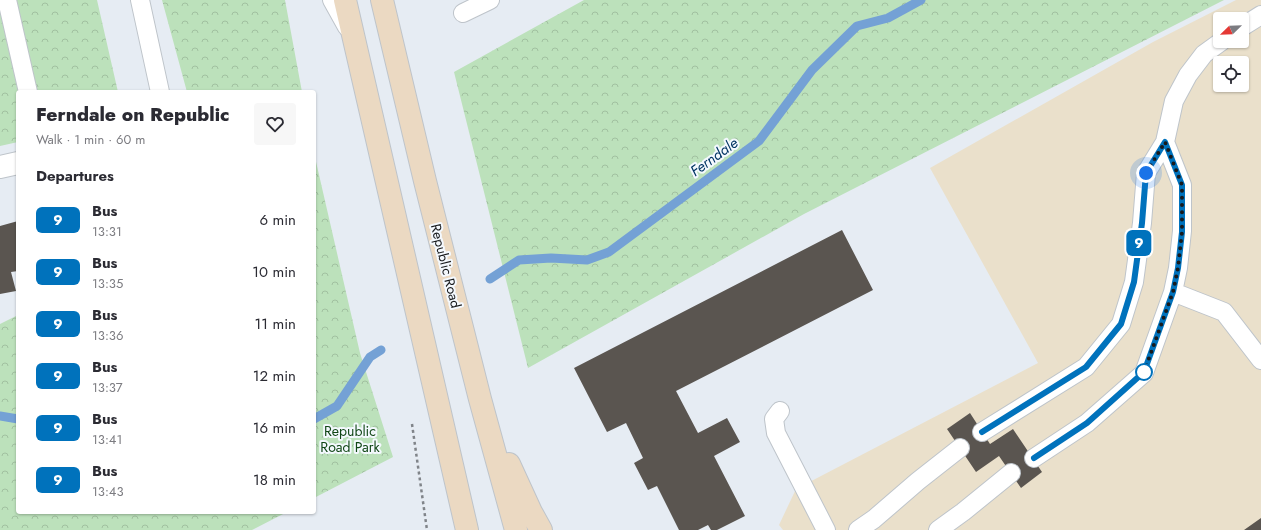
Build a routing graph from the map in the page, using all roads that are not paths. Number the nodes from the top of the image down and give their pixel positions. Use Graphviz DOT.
graph roads {
  1 [pos="7,0"];
  2 [pos="140,0"];
  3 [pos="332,0"];
  4 [pos="345,0"];
  5 [pos="382,0"];
  6 [pos="490,0"];
  7 [pos="463,13"];
  8 [pos="1261,15"];
  9 [pos="1249,22"];
  10 [pos="354,38"];
  11 [pos="1213,48"];
  12 [pos="28,90"];
  13 [pos="160,90"];
  14 [pos="1165,142"];
  15 [pos="16,163"];
  16 [pos="0,167"];
  17 [pos="1173,292"];
  18 [pos="1261,360"];
  19 [pos="480,400"];
  20 [pos="780,411"];
  21 [pos="982,432"];
  22 [pos="960,448"];
  23 [pos="1034,458"];
  24 [pos="1011,474"];
  25 [pos="467,530"];
  26 [pos="516,530"];
  27 [pos="541,530"];
  28 [pos="826,530"];
  29 [pos="858,530"];
  30 [pos="938,530"];
  1 -- 12 [label="lane"];
  2 -- 13 [label="lane"];
  3 -- 10 [label="lane"];
  4 -- 10 [label="main road"];
  5 -- 19 [label="main road, Republic Road"];
  6 -- 7 [label="lane"];
  8 -- 9 [label="lane"];
  10 -- 25 [label="main road"];
  11 -- 14 [label="lane"];
  14 -- 17 [label="lane"];
  14 -- 21 [label="lane"];
  15 -- 16 [label="street"];
  17 -- 18 [label="lane"];
  17 -- 23 [label="lane"];
  19 -- 26 [label="main road, Republic Road"];
  19 -- 27 [label="main road"];
  20 -- 28 [label="lane"];
  22 -- 29 [label="lane"];
  24 -- 30 [label="lane"];
}
